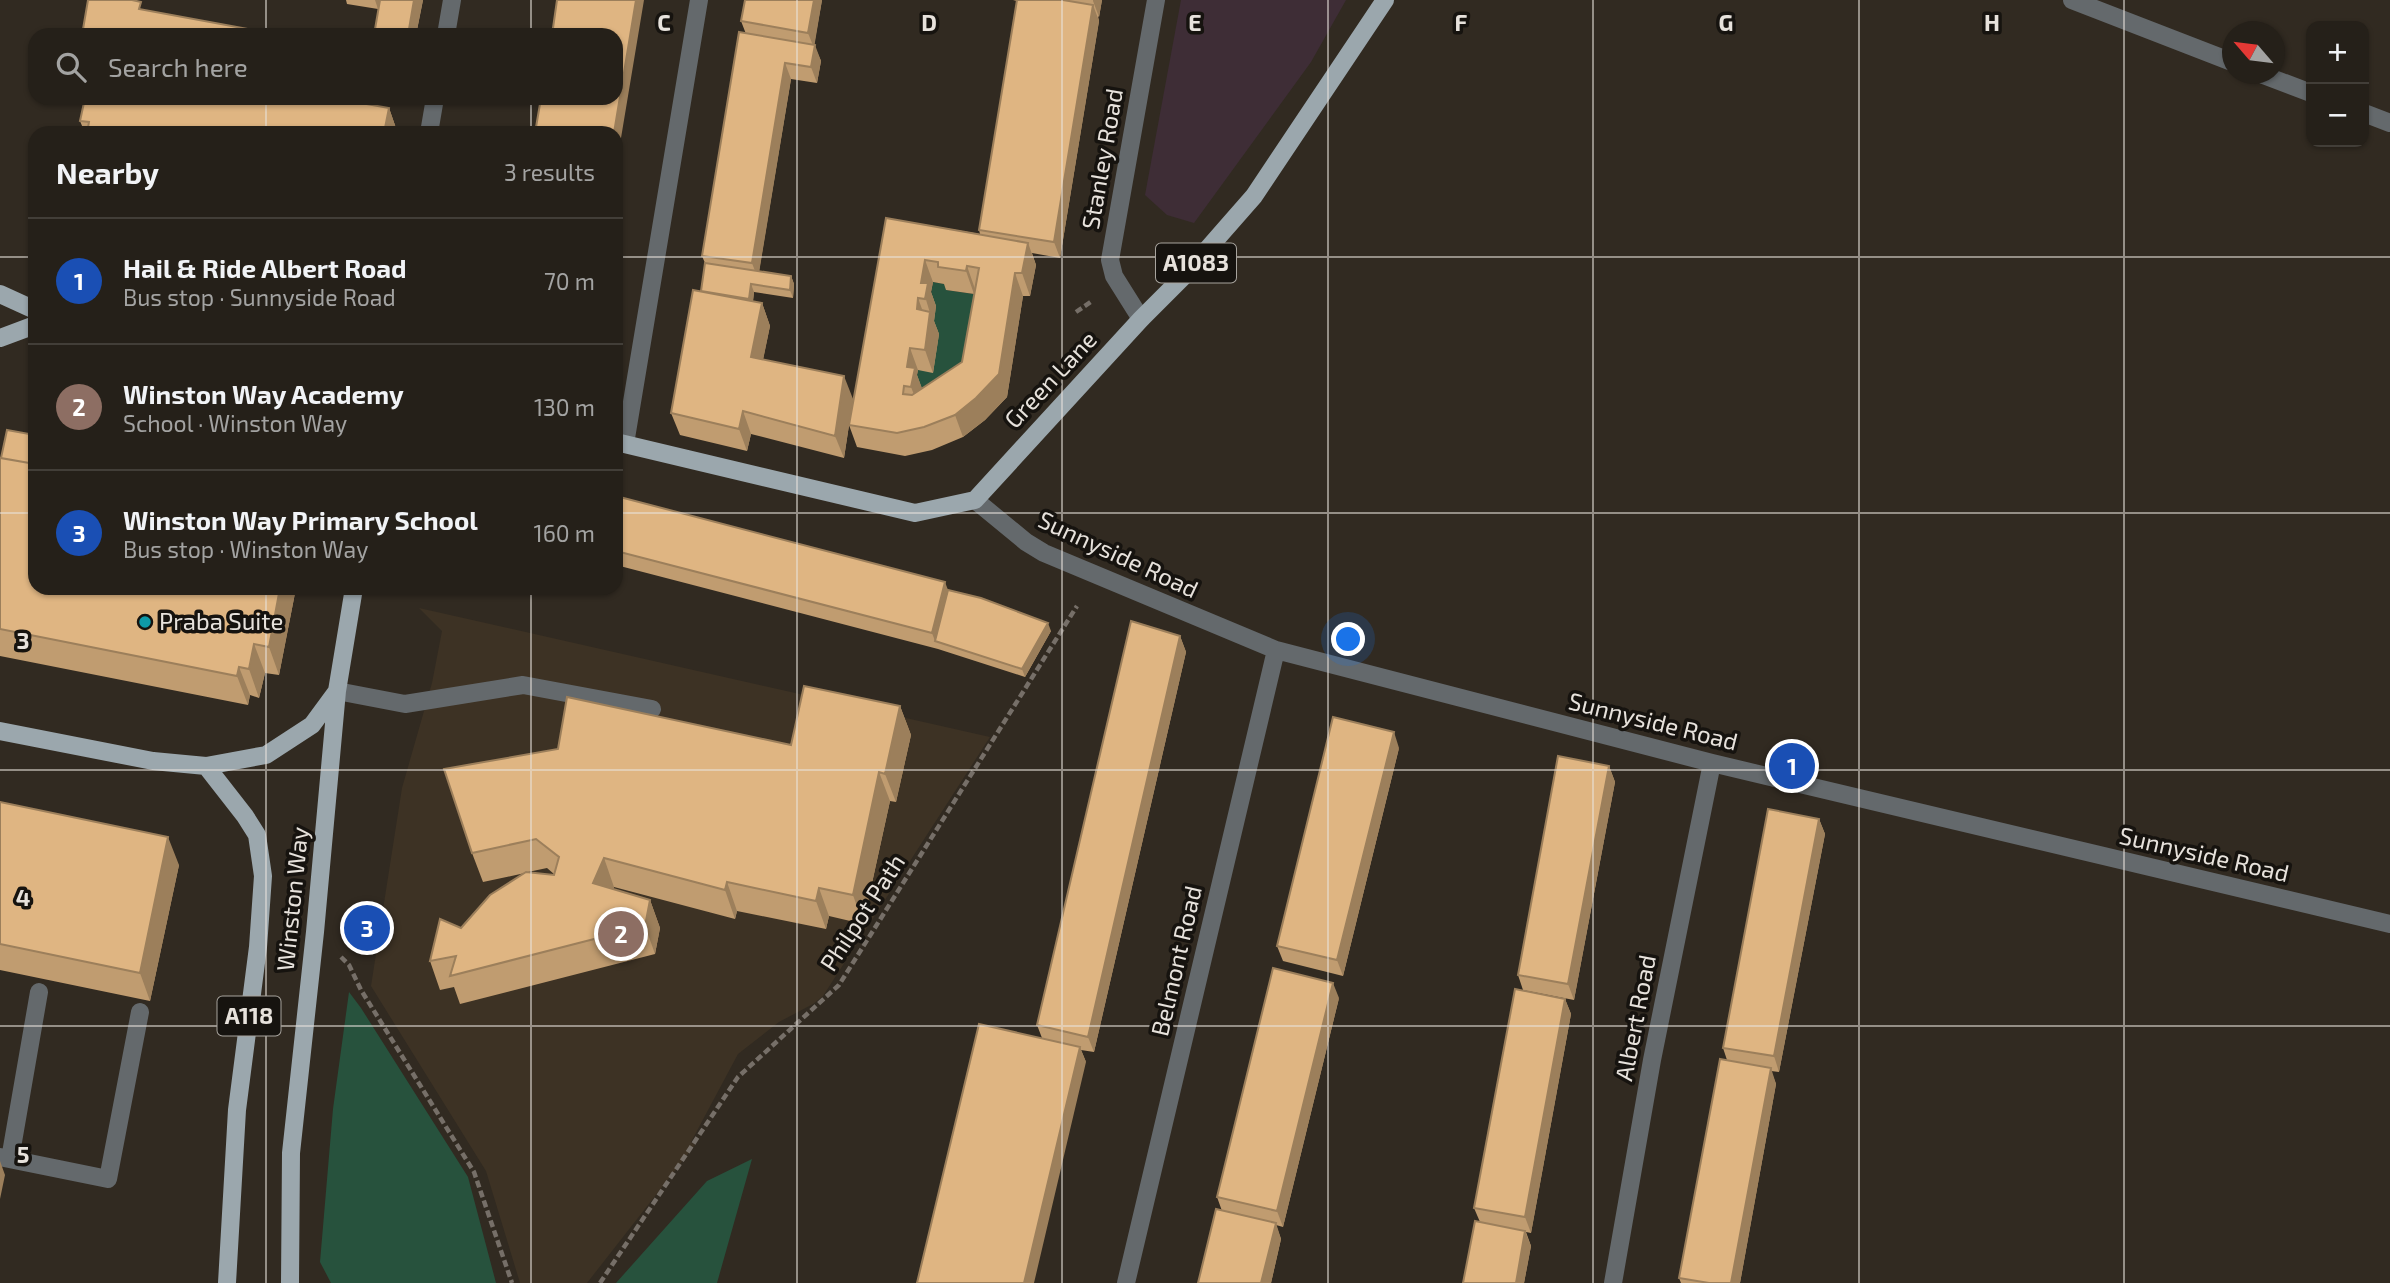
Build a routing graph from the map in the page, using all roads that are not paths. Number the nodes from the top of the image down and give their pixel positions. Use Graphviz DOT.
graph roads {
  1 [pos="452,0"];
  2 [pos="699,0"];
  3 [pos="1156,0"];
  4 [pos="1385,0"];
  5 [pos="2073,0"];
  6 [pos="447,28"];
  7 [pos="2222,58"];
  8 [pos="2285,83"];
  9 [pos="2306,91"];
  10 [pos="434,105"];
  11 [pos="2369,115"];
  12 [pos="2390,124"];
  13 [pos="430,126"];
  14 [pos="0,294"];
  15 [pos="28,307"];
  16 [pos="1141,319"];
  17 [pos="28,328"];
  18 [pos="0,338"];
  19 [pos="623,426"];
  20 [pos="623,444"];
  21 [pos="975,500"];
  22 [pos="353,595"];
  23 [pos="1276,650"];
  24 [pos="337,691"];
  25 [pos="652,709"];
  26 [pos="0,731"];
  27 [pos="1712,763"];
  28 [pos="206,766"];
  29 [pos="2390,924"];
  30 [pos="39,992"];
  31 [pos="140,1012"];
  32 [pos="5,1158"];
  33 [pos="227,1283"];
  34 [pos="290,1283"];
  35 [pos="1126,1283"];
  36 [pos="1613,1283"];
  1 -- 6 [label="street"];
  2 -- 19 [label="street"];
  3 -- 16 [label="street, Stanley Road"];
  4 -- 16 [label="main road, Green Lane / A1083"];
  5 -- 7 [label="street"];
  8 -- 9 [label="street"];
  10 -- 13 [label="street"];
  11 -- 12 [label="street"];
  14 -- 15 [label="main road"];
  16 -- 21 [label="main road, Green Lane / A1083"];
  17 -- 18 [label="main road"];
  20 -- 21 [label="main road"];
  21 -- 23 [label="street, Sunnyside Road"];
  22 -- 24 [label="main road, Winston Way / A118"];
  23 -- 27 [label="street, Sunnyside Road"];
  23 -- 35 [label="street, Belmont Road"];
  24 -- 25 [label="street"];
  24 -- 28 [label="main road, A118"];
  24 -- 34 [label="main road, Winston Way / A118"];
  26 -- 28 [label="main road, A118"];
  27 -- 29 [label="street, Sunnyside Road"];
  27 -- 36 [label="street, Albert Road"];
  28 -- 33 [label="main road, Winston Way / A118"];
  30 -- 32 [label="street"];
  31 -- 32 [label="street"];
}
